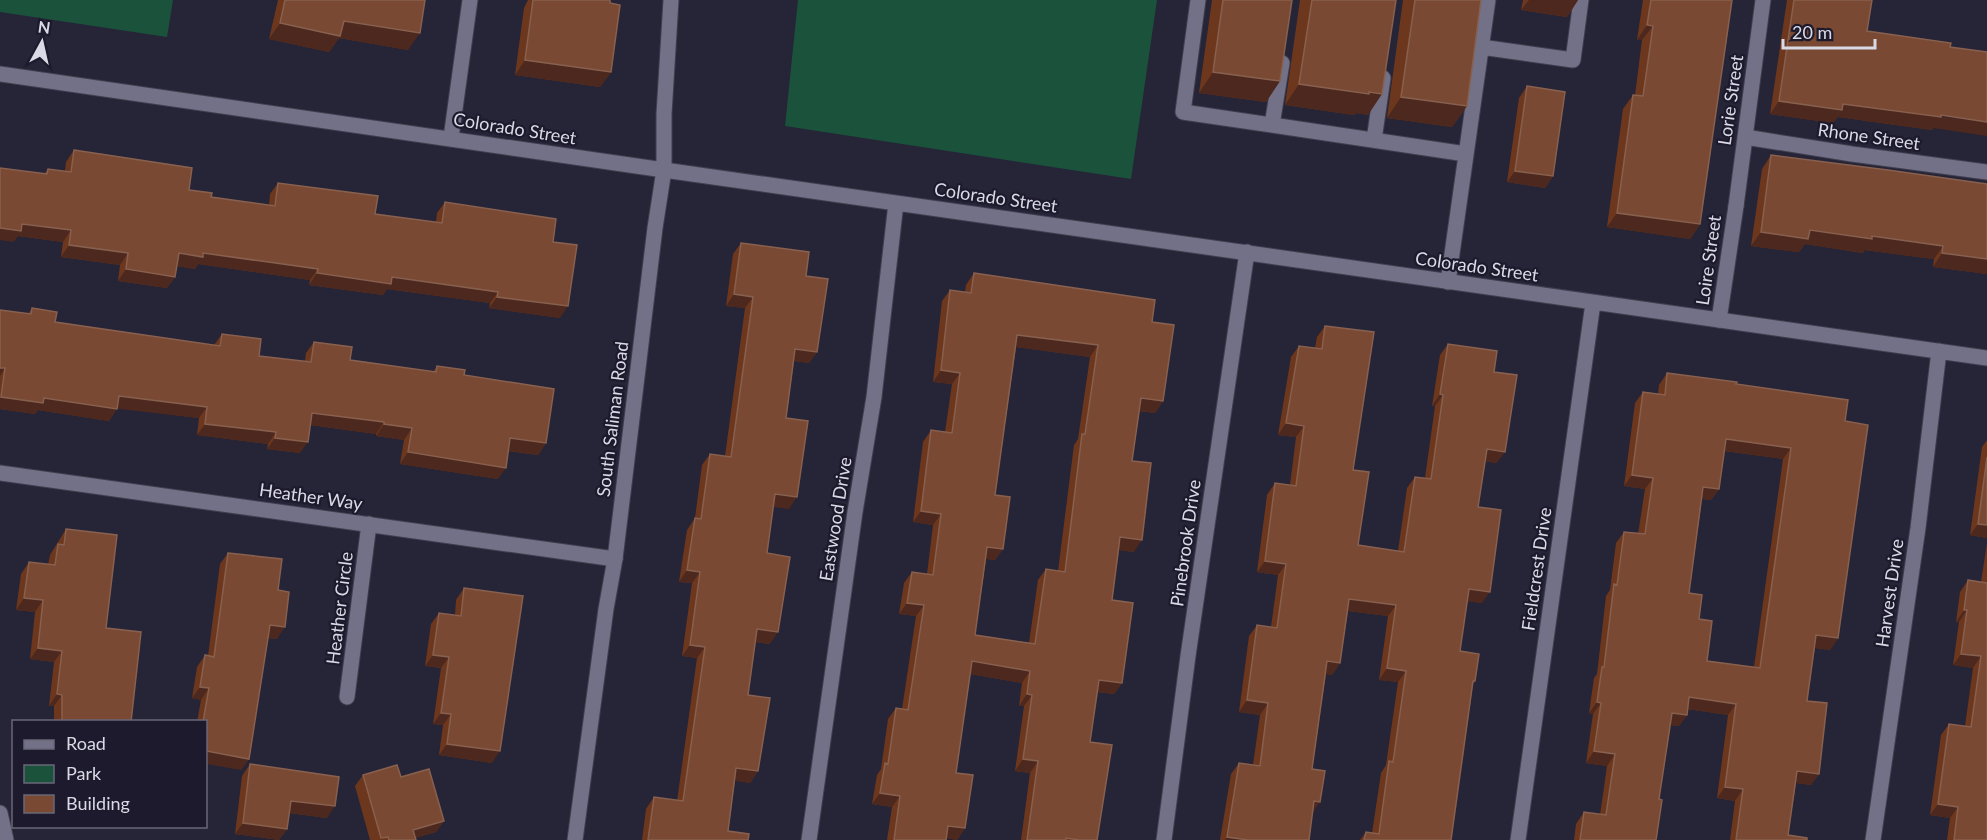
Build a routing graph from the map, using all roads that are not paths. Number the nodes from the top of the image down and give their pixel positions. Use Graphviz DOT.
graph roads {
  1 [pos="470,0"];
  2 [pos="671,0"];
  3 [pos="1198,0"];
  4 [pos="1488,0"];
  5 [pos="1581,0"];
  6 [pos="1763,0"];
  7 [pos="1284,45"];
  8 [pos="1481,47"];
  9 [pos="1386,58"];
  10 [pos="0,74"];
  11 [pos="1272,125"];
  12 [pos="1745,137"];
  13 [pos="451,138"];
  14 [pos="1374,140"];
  15 [pos="1466,154"];
  16 [pos="664,170"];
  17 [pos="1987,172"];
  18 [pos="896,203"];
  19 [pos="1736,206"];
  20 [pos="1247,252"];
  21 [pos="1448,282"];
  22 [pos="1593,303"];
  23 [pos="1719,320"];
  24 [pos="1939,351"];
  25 [pos="1987,358"];
  26 [pos="0,473"];
  27 [pos="369,524"];
  28 [pos="615,559"];
  29 [pos="348,697"];
  30 [pos="0,813"];
  31 [pos="6,840"];
  32 [pos="574,840"];
  33 [pos="809,840"];
  34 [pos="1164,840"];
  35 [pos="1518,840"];
  36 [pos="1873,840"];
  1 -- 13 [label="street"];
  2 -- 16 [label="street, South Saliman Road"];
  3 -- 11 [label="street"];
  4 -- 8 [label="street"];
  5 -- 8 [label="street"];
  6 -- 12 [label="street, Lorie Street"];
  7 -- 11 [label="street"];
  8 -- 15 [label="street"];
  9 -- 14 [label="street"];
  10 -- 13 [label="street, Colorado Street"];
  11 -- 14 [label="street"];
  12 -- 17 [label="street, Rhone Street"];
  12 -- 19 [label="street, Lorie Street"];
  13 -- 16 [label="street, Colorado Street"];
  14 -- 15 [label="street"];
  15 -- 21 [label="street"];
  16 -- 18 [label="street, Colorado Street"];
  16 -- 28 [label="street, South Saliman Road"];
  18 -- 20 [label="street, Colorado Street"];
  18 -- 33 [label="street, Eastwood Drive"];
  19 -- 23 [label="street, Loire Street"];
  20 -- 21 [label="street, Colorado Street"];
  20 -- 34 [label="street, Pinebrook Drive"];
  21 -- 22 [label="street, Colorado Street"];
  22 -- 23 [label="street, Colorado Street"];
  22 -- 35 [label="street, Fieldcrest Drive"];
  23 -- 24 [label="street, Colorado Street"];
  24 -- 25 [label="street, Colorado Street"];
  24 -- 36 [label="street, Harvest Drive"];
  26 -- 27 [label="street, Heather Way"];
  27 -- 28 [label="street, Heather Way"];
  27 -- 29 [label="street, Heather Circle"];
  28 -- 32 [label="street, South Saliman Road"];
  30 -- 31 [label="street"];
}
